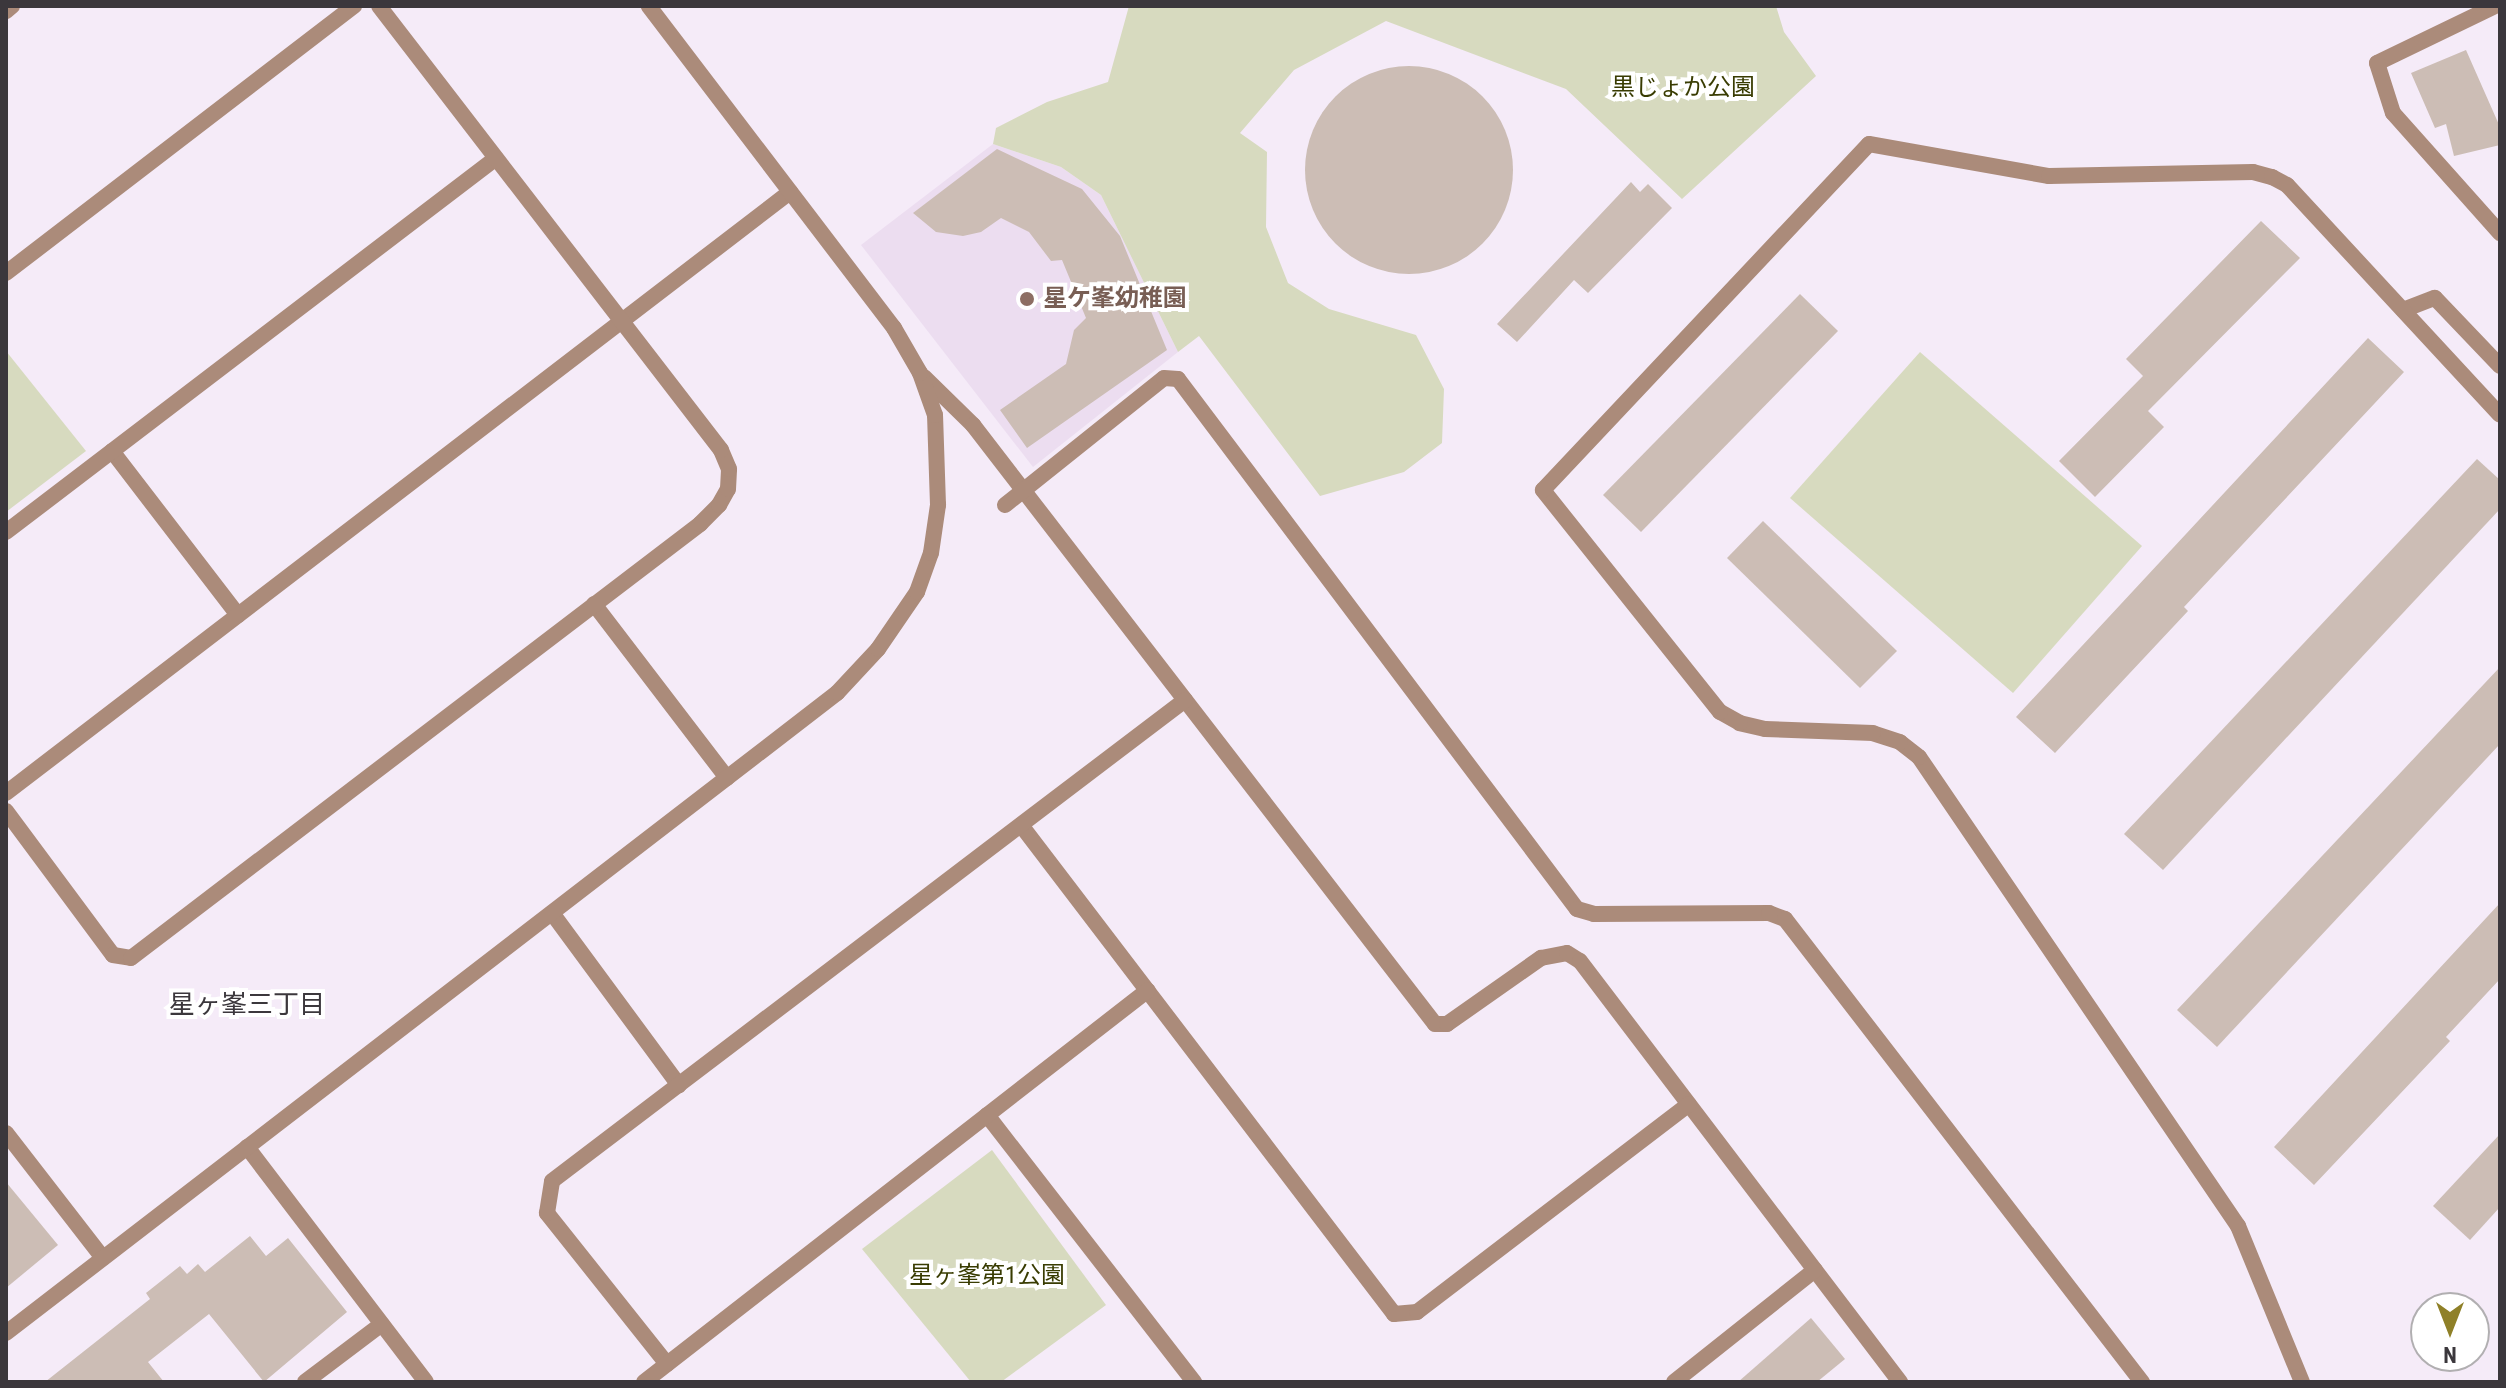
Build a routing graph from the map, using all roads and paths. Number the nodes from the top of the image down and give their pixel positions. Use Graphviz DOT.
graph roads {
  1 [pos="12,6"];
  2 [pos="354,6"];
  3 [pos="379,6"];
  4 [pos="649,6"];
  5 [pos="2495,6"];
  6 [pos="6,11"];
  7 [pos="496,158"];
  8 [pos="790,192"];
  9 [pos="2500,233"];
  10 [pos="6,273"];
  11 [pos="2403,310"];
  12 [pos="622,321"];
  13 [pos="2500,366"];
  14 [pos="920,373"];
  15 [pos="2500,415"];
  16 [pos="112,451"];
  17 [pos="1023,490"];
  18 [pos="1005,505"];
  19 [pos="6,532"];
  20 [pos="594,604"];
  21 [pos="238,615"];
  22 [pos="1185,700"];
  23 [pos="727,778"];
  24 [pos="6,793"];
  25 [pos="6,811"];
  26 [pos="1021,825"];
  27 [pos="552,913"];
  28 [pos="1148,990"];
  29 [pos="679,1085"];
  30 [pos="1689,1104"];
  31 [pos="987,1115"];
  32 [pos="6,1133"];
  33 [pos="247,1147"];
  34 [pos="103,1258"];
  35 [pos="1815,1270"];
  36 [pos="382,1324"];
  37 [pos="6,1333"];
  38 [pos="667,1364"];
  39 [pos="305,1382"];
  40 [pos="426,1382"];
  41 [pos="644,1382"];
  42 [pos="1194,1382"];
  43 [pos="1674,1382"];
  44 [pos="1900,1382"];
  45 [pos="2142,1382"];
  46 [pos="2302,1382"];
  1 -- 6 [label="street"];
  2 -- 10 [label="street"];
  3 -- 7 [label="street"];
  4 -- 8 [label="street"];
  5 -- 9 [label="street"];
  7 -- 12 [label="street"];
  7 -- 16 [label="street"];
  8 -- 12 [label="street"];
  8 -- 14 [label="street"];
  11 -- 13 [label="street"];
  11 -- 15 [label="street"];
  11 -- 46 [label="street"];
  12 -- 20 [label="street"];
  12 -- 21 [label="street"];
  14 -- 17 [label="street"];
  14 -- 23 [label="street"];
  16 -- 19 [label="street"];
  16 -- 21 [label="street"];
  17 -- 18 [label="street"];
  17 -- 22 [label="street"];
  17 -- 45 [label="street"];
  20 -- 23 [label="street"];
  20 -- 25 [label="street"];
  21 -- 24 [label="street"];
  22 -- 26 [label="street"];
  22 -- 30 [label="street"];
  23 -- 27 [label="street"];
  26 -- 28 [label="street"];
  26 -- 29 [label="street"];
  27 -- 29 [label="street"];
  27 -- 33 [label="street"];
  28 -- 30 [label="street"];
  28 -- 31 [label="street"];
  29 -- 38 [label="street"];
  30 -- 35 [label="street"];
  31 -- 38 [label="street"];
  31 -- 42 [label="street"];
  32 -- 34 [label="street"];
  33 -- 34 [label="street"];
  33 -- 36 [label="street"];
  34 -- 37 [label="street"];
  35 -- 43 [label="street"];
  35 -- 44 [label="street"];
  36 -- 39 [label="street"];
  36 -- 40 [label="street"];
  38 -- 41 [label="street"];
}
